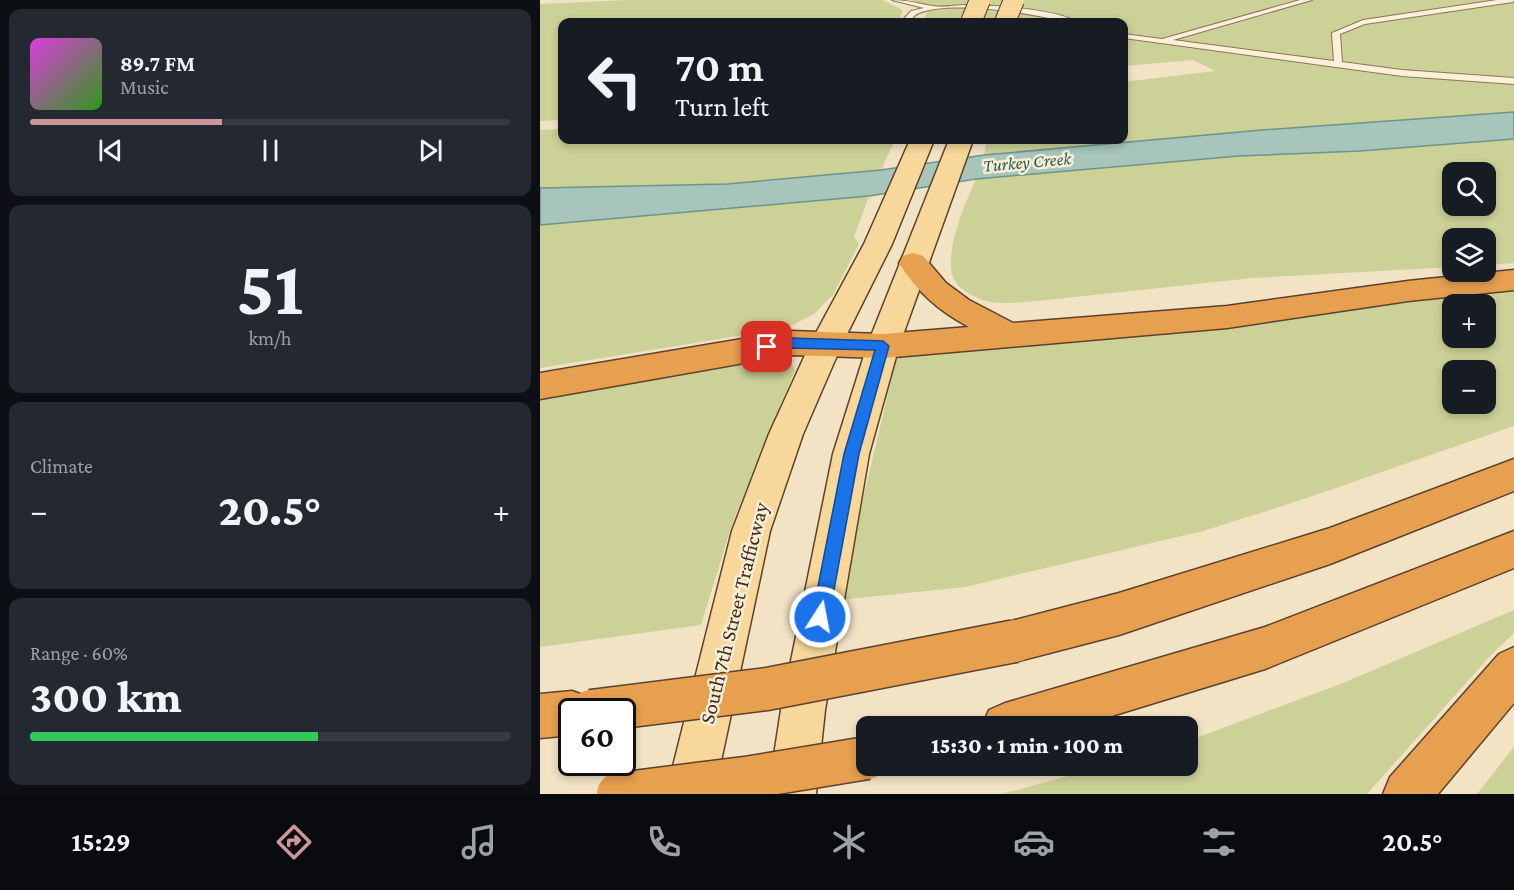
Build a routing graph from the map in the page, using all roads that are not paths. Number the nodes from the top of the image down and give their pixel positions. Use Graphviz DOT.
graph roads {
  1 [pos="896,0"];
  2 [pos="980,0"];
  3 [pos="1014,0"];
  4 [pos="1308,0"];
  5 [pos="1513,0"];
  6 [pos="930,6"];
  7 [pos="909,18"];
  8 [pos="973,18"];
  9 [pos="1007,18"];
  10 [pos="1057,18"];
  11 [pos="1128,37"];
  12 [pos="1159,42"];
  13 [pos="1338,65"];
  14 [pos="1514,81"];
  15 [pos="920,144"];
  16 [pos="958,144"];
  17 [pos="916,256"];
  18 [pos="1514,280"];
  19 [pos="1007,334"];
  20 [pos="826,344"];
  21 [pos="883,346"];
  22 [pos="540,386"];
  23 [pos="1514,475"];
  24 [pos="1514,549"];
  25 [pos="1514,669"];
  26 [pos="636,705"];
  27 [pos="558,714"];
  28 [pos="540,716"];
  29 [pos="1039,716"];
  30 [pos="856,760"];
  31 [pos="618,794"];
  32 [pos="690,794"];
  33 [pos="792,794"];
  34 [pos="1407,794"];
  1 -- 6 [label="lane"];
  2 -- 8 [label="main road, bridge"];
  3 -- 9 [label="main road, bridge"];
  4 -- 12 [label="lane"];
  5 -- 13 [label="lane"];
  6 -- 7 [label="lane"];
  6 -- 10 [label="lane"];
  11 -- 12 [label="lane"];
  12 -- 13 [label="lane"];
  13 -- 14 [label="lane"];
  15 -- 20 [label="main road, South 7th Street Trafficway"];
  16 -- 17 [label="main road"];
  17 -- 19 [label="highway"];
  17 -- 21 [label="main road"];
  18 -- 19 [label="highway"];
  19 -- 21 [label="highway"];
  20 -- 21 [label="highway"];
  20 -- 22 [label="highway"];
  20 -- 32 [label="main road, South 7th Street Trafficway"];
  21 -- 33 [label="main road"];
  23 -- 26 [label="highway, bridge"];
  24 -- 29 [label="highway"];
  25 -- 34 [label="highway"];
  27 -- 28 [label="highway"];
  30 -- 31 [label="highway, bridge"];
}
